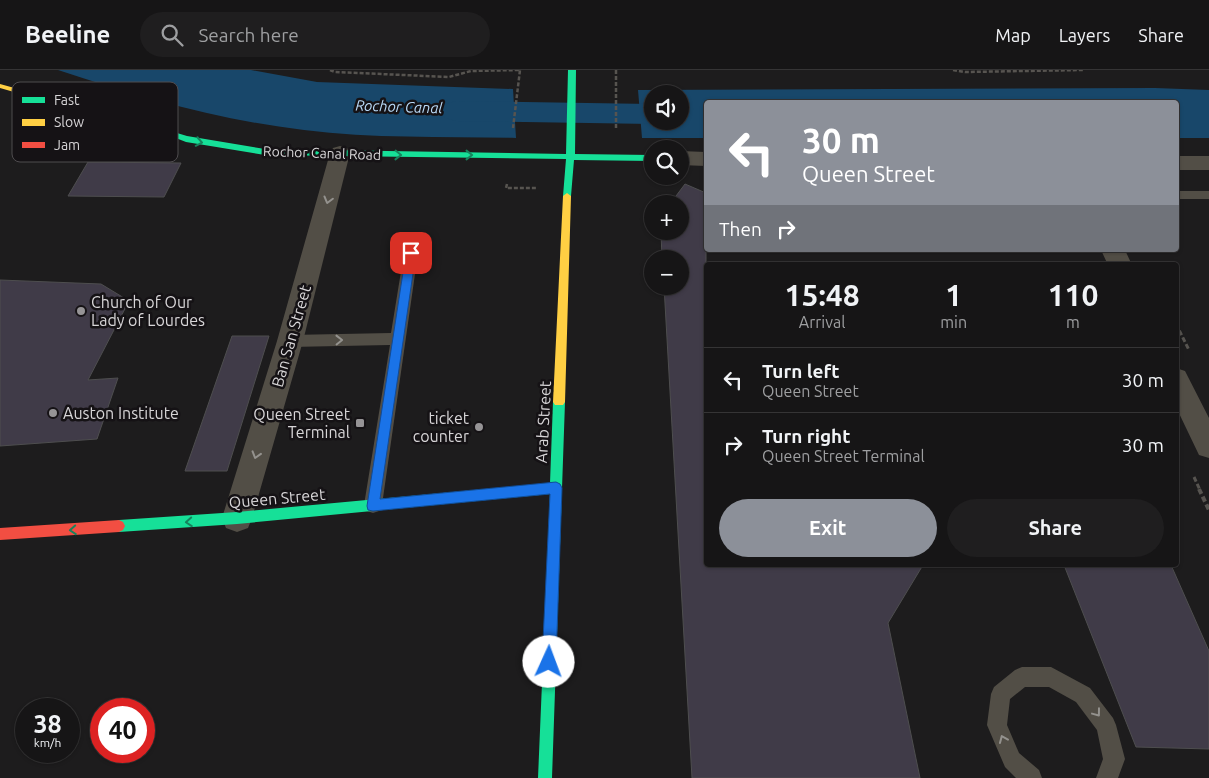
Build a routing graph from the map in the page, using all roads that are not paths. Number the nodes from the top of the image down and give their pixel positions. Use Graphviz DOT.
graph roads {
  1 [pos="572,72"];
  2 [pos="178,137"];
  3 [pos="340,153"];
  4 [pos="569,157"];
  5 [pos="644,158"];
  6 [pos="689,158"];
  7 [pos="704,159"];
  8 [pos="1179,163"];
  9 [pos="1209,163"];
  10 [pos="1209,194"];
  11 [pos="1179,195"];
  12 [pos="411,253"];
  13 [pos="398,339"];
  14 [pos="290,342"];
  15 [pos="1179,385"];
  16 [pos="1209,446"];
  17 [pos="556,488"];
  18 [pos="373,506"];
  19 [pos="237,518"];
  20 [pos="0,534"];
  21 [pos="545,778"];
  22 [pos="1031,778"];
  23 [pos="1107,778"];
  1 -- 4 [label="street, Arab Street"];
  2 -- 3 [label="street, Rochor Canal Road, one-way"];
  3 -- 4 [label="street, Rochor Canal Road, one-way"];
  3 -- 14 [label="street, Ban San Street, one-way"];
  4 -- 5 [label="street, Rochor Canal Road"];
  4 -- 17 [label="street, Arab Street"];
  6 -- 7 [label="street"];
  8 -- 9 [label="street"];
  10 -- 11 [label="lane"];
  12 -- 13 [label="lane"];
  14 -- 13 [label="lane, one-way"];
  13 -- 18 [label="lane"];
  14 -- 19 [label="street, Ban San Street, one-way"];
  15 -- 16 [label="street"];
  17 -- 18 [label="street, Queen Street"];
  17 -- 21 [label="street, Arab Street"];
  18 -- 19 [label="street, Queen Street"];
  19 -- 20 [label="street, Queen Street, one-way"];
  22 -- 23 [label="lane, one-way"];
}
